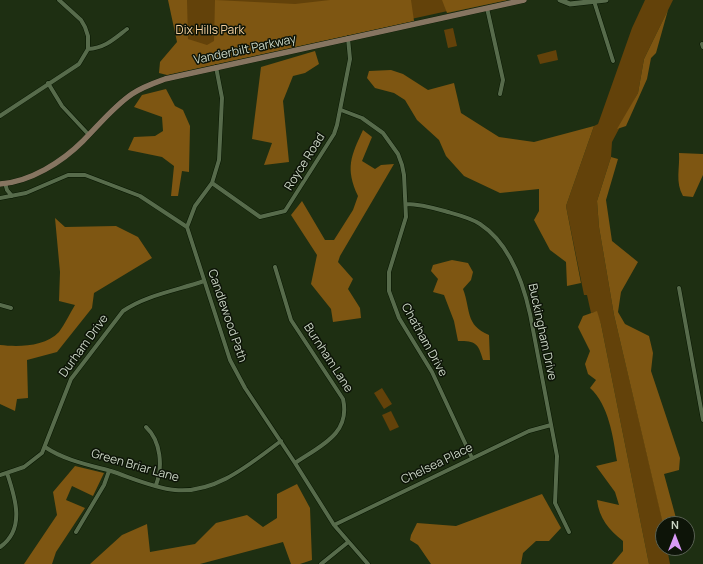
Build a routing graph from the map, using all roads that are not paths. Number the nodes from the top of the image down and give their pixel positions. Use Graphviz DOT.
graph roads {
  1 [pos="59,0"];
  2 [pos="524,0"];
  3 [pos="560,0"];
  4 [pos="606,0"];
  5 [pos="594,1"];
  6 [pos="487,8"];
  7 [pos="127,29"];
  8 [pos="348,38"];
  9 [pos="88,49"];
  10 [pos="613,61"];
  11 [pos="216,67"];
  12 [pos="48,83"];
  13 [pos="500,94"];
  14 [pos="341,110"];
  15 [pos="0,115"];
  16 [pos="89,135"];
  17 [pos="3,184"];
  18 [pos="212,184"];
  19 [pos="12,196"];
  20 [pos="0,198"];
  21 [pos="406,204"];
  22 [pos="187,227"];
  23 [pos="275,267"];
  24 [pos="204,282"];
  25 [pos="678,288"];
  26 [pos="0,305"];
  27 [pos="11,308"];
  28 [pos="703,420"];
  29 [pos="551,425"];
  30 [pos="146,427"];
  31 [pos="281,441"];
  32 [pos="45,447"];
  33 [pos="472,458"];
  34 [pos="295,463"];
  35 [pos="109,471"];
  36 [pos="7,473"];
  37 [pos="0,475"];
  38 [pos="156,485"];
  39 [pos="334,525"];
  40 [pos="76,532"];
  41 [pos="569,532"];
  42 [pos="347,543"];
  43 [pos="0,547"];
  44 [pos="321,564"];
  45 [pos="368,564"];
  1 -- 9 [label="street"];
  2 -- 6 [label="main road, Vanderbilt Parkway"];
  3 -- 5 [label="street"];
  4 -- 5 [label="street"];
  5 -- 10 [label="street"];
  6 -- 8 [label="main road, Vanderbilt Parkway"];
  6 -- 13 [label="street"];
  7 -- 9 [label="street"];
  8 -- 11 [label="main road, Vanderbilt Parkway"];
  8 -- 14 [label="street, Royce Road"];
  9 -- 12 [label="street"];
  11 -- 16 [label="main road, Vanderbilt Parkway"];
  11 -- 18 [label="street"];
  12 -- 15 [label="street"];
  12 -- 16 [label="street"];
  14 -- 18 [label="street, Royce Road"];
  14 -- 21 [label="street, Chatham Drive"];
  16 -- 17 [label="main road, Vanderbilt Parkway"];
  17 -- 19 [label="street"];
  18 -- 22 [label="street"];
  19 -- 20 [label="street"];
  19 -- 22 [label="street"];
  21 -- 29 [label="street, Buckingham Drive"];
  21 -- 33 [label="street, Chatham Drive"];
  22 -- 24 [label="street, Candlewood Path"];
  23 -- 34 [label="street, Burnham Lane"];
  24 -- 31 [label="street, Candlewood Path"];
  24 -- 32 [label="street, Durham Drive"];
  25 -- 28 [label="street"];
  26 -- 27 [label="street"];
  29 -- 33 [label="street, Chelsea Place"];
  29 -- 41 [label="street, Buckingham Drive"];
  30 -- 38 [label="street"];
  31 -- 34 [label="street, Candlewood Path"];
  31 -- 38 [label="street, Green Briar Lane"];
  32 -- 35 [label="street, Green Briar Lane"];
  32 -- 36 [label="street, Durham Drive"];
  33 -- 39 [label="street, Chelsea Place"];
  34 -- 39 [label="street, Candlewood Path"];
  35 -- 38 [label="street, Green Briar Lane"];
  35 -- 40 [label="street"];
  36 -- 37 [label="street, Durham Drive"];
  36 -- 43 [label="street"];
  39 -- 42 [label="street, Candlewood Path"];
  42 -- 44 [label="street"];
  42 -- 45 [label="street, Candlewood Path"];
}
